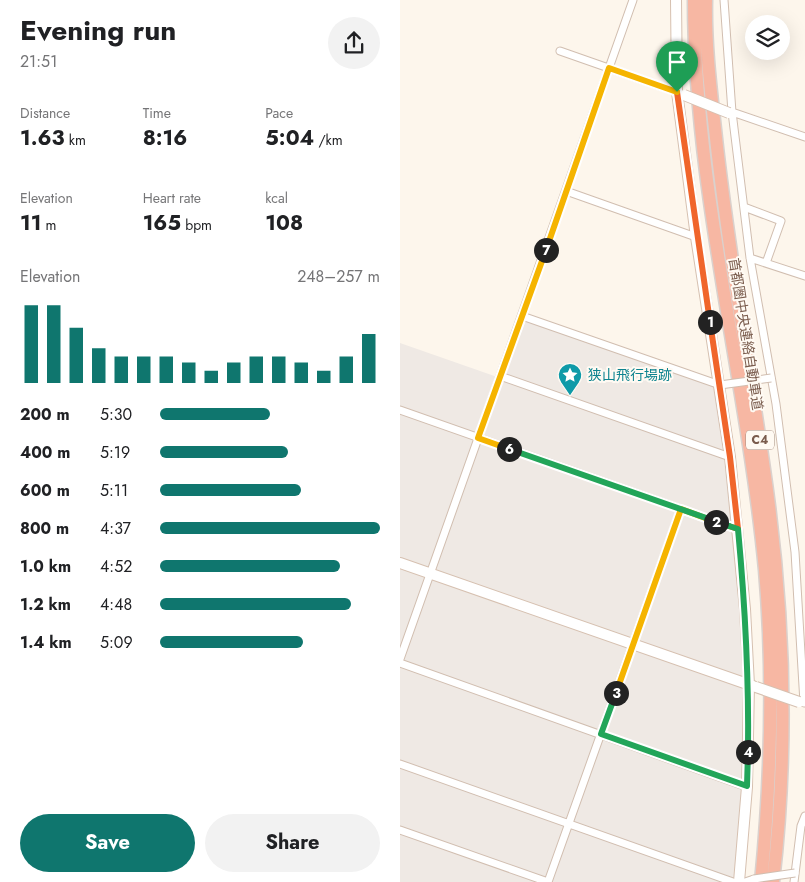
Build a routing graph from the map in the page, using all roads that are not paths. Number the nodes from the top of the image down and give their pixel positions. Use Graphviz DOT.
graph roads {
  1 [pos="633,0"];
  2 [pos="676,0"];
  3 [pos="694,0"];
  4 [pos="706,0"];
  5 [pos="724,0"];
  6 [pos="560,51"];
  7 [pos="609,68"];
  8 [pos="680,93"];
  9 [pos="731,112"];
  10 [pos="805,137"];
  11 [pos="566,191"];
  12 [pos="744,207"];
  13 [pos="696,237"];
  14 [pos="750,258"];
  15 [pos="766,263"];
  16 [pos="805,276"];
  17 [pos="522,316"];
  18 [pos="500,376"];
  19 [pos="772,378"];
  20 [pos="720,386"];
  21 [pos="400,410"];
  22 [pos="478,438"];
  23 [pos="730,457"];
  24 [pos="681,509"];
  25 [pos="738,529"];
  26 [pos="400,563"];
  27 [pos="430,573"];
  28 [pos="634,643"];
  29 [pos="400,659"];
  30 [pos="400,663"];
  31 [pos="752,686"];
  32 [pos="803,703"];
  33 [pos="601,734"];
  34 [pos="400,764"];
  35 [pos="747,786"];
  36 [pos="805,816"];
  37 [pos="569,822"];
  38 [pos="400,830"];
  39 [pos="802,846"];
  40 [pos="795,873"];
  41 [pos="758,881"];
  42 [pos="548,882"];
  43 [pos="733,882"];
  44 [pos="739,882"];
  45 [pos="745,882"];
  46 [pos="773,882"];
  47 [pos="794,882"];
  1 -- 7 [label="street"];
  2 -- 8 [label="street"];
  3 -- 41 [label="highway, 首都圏中央連絡自動車道 / C4"];
  4 -- 46 [label="highway, 首都圏中央連絡自動車道 / C4"];
  5 -- 9 [label="street"];
  6 -- 7 [label="street"];
  7 -- 8 [label="street"];
  7 -- 11 [label="street"];
  8 -- 9 [label="street, bridge"];
  8 -- 13 [label="street"];
  9 -- 10 [label="street"];
  9 -- 12 [label="street"];
  11 -- 13 [label="street"];
  11 -- 17 [label="street"];
  12 -- 14 [label="street"];
  12 -- 15 [label="street"];
  13 -- 20 [label="street"];
  14 -- 15 [label="street"];
  14 -- 19 [label="street"];
  15 -- 16 [label="street"];
  17 -- 18 [label="street"];
  17 -- 20 [label="street"];
  18 -- 22 [label="street"];
  18 -- 23 [label="street"];
  19 -- 20 [label="street, bridge"];
  19 -- 32 [label="street"];
  20 -- 23 [label="street"];
  21 -- 22 [label="street"];
  22 -- 24 [label="street"];
  22 -- 27 [label="street"];
  23 -- 25 [label="street"];
  24 -- 25 [label="street"];
  24 -- 28 [label="street"];
  25 -- 31 [label="street"];
  26 -- 27 [label="street"];
  27 -- 28 [label="street"];
  27 -- 29 [label="street"];
  28 -- 31 [label="street"];
  28 -- 33 [label="street"];
  30 -- 33 [label="street"];
  31 -- 32 [label="street, bridge"];
  31 -- 35 [label="street"];
  33 -- 35 [label="street"];
  33 -- 37 [label="street"];
  34 -- 37 [label="street"];
  35 -- 44 [label="street"];
  36 -- 39 [label="street"];
  37 -- 42 [label="street"];
  37 -- 43 [label="street"];
  38 -- 42 [label="street"];
  39 -- 40 [label="street"];
  40 -- 41 [label="street, bridge"];
  40 -- 47 [label="street"];
  41 -- 45 [label="street"];
}
